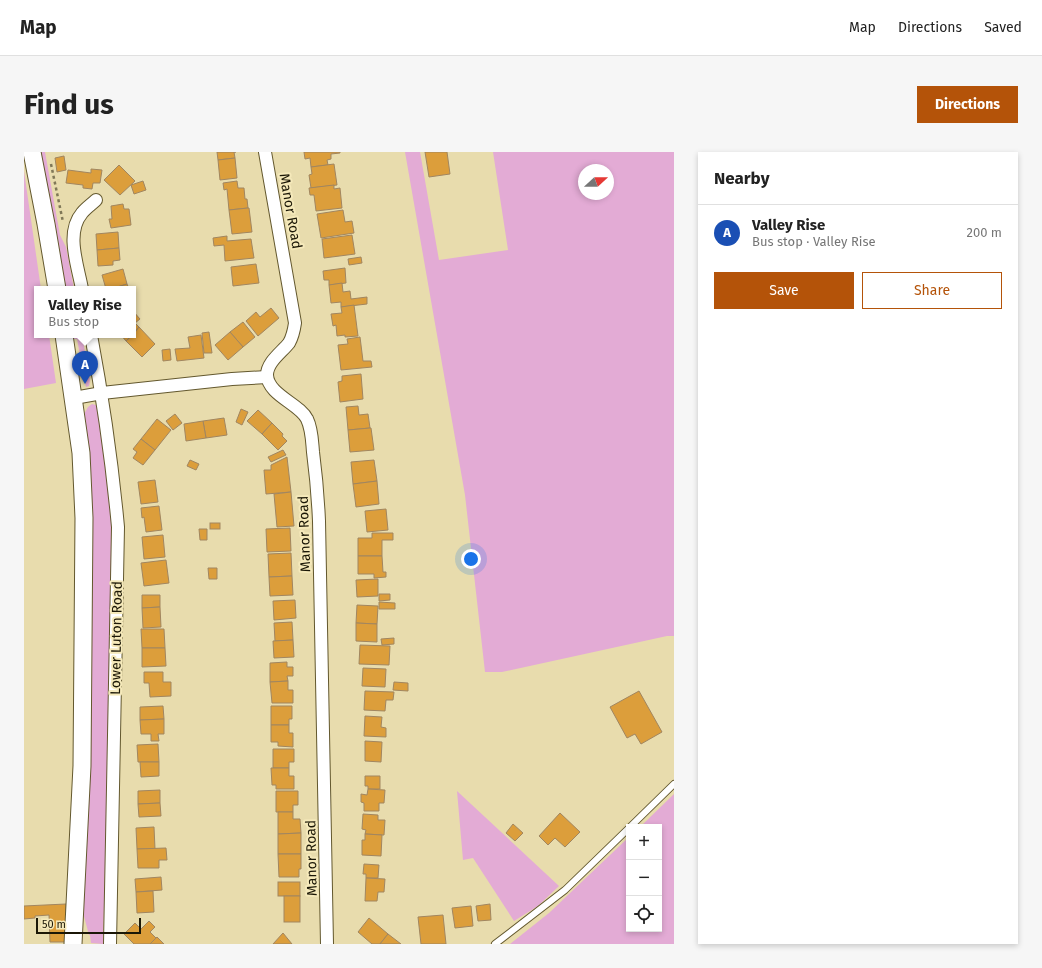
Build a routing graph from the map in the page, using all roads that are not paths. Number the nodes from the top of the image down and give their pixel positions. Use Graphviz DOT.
graph roads {
  1 [pos="32,152"];
  2 [pos="265,152"];
  3 [pos="96,200"];
  4 [pos="56,286"];
  5 [pos="81,286"];
  6 [pos="64,338"];
  7 [pos="92,338"];
  8 [pos="267,377"];
  9 [pos="102,393"];
  10 [pos="74,398"];
  11 [pos="674,784"];
  12 [pos="632,824"];
  13 [pos="626,830"];
  14 [pos="73,944"];
  15 [pos="110,944"];
  16 [pos="327,944"];
  17 [pos="495,944"];
  1 -- 4 [label="main road"];
  2 -- 8 [label="street, Manor Road"];
  3 -- 5 [label="street"];
  6 -- 10 [label="main road"];
  7 -- 9 [label="street, Lower Luton Road"];
  8 -- 9 [label="street"];
  8 -- 16 [label="street, Manor Road"];
  9 -- 10 [label="street"];
  9 -- 15 [label="street, Lower Luton Road"];
  10 -- 14 [label="main road"];
  11 -- 12 [label="lane"];
  13 -- 17 [label="lane"];
}
